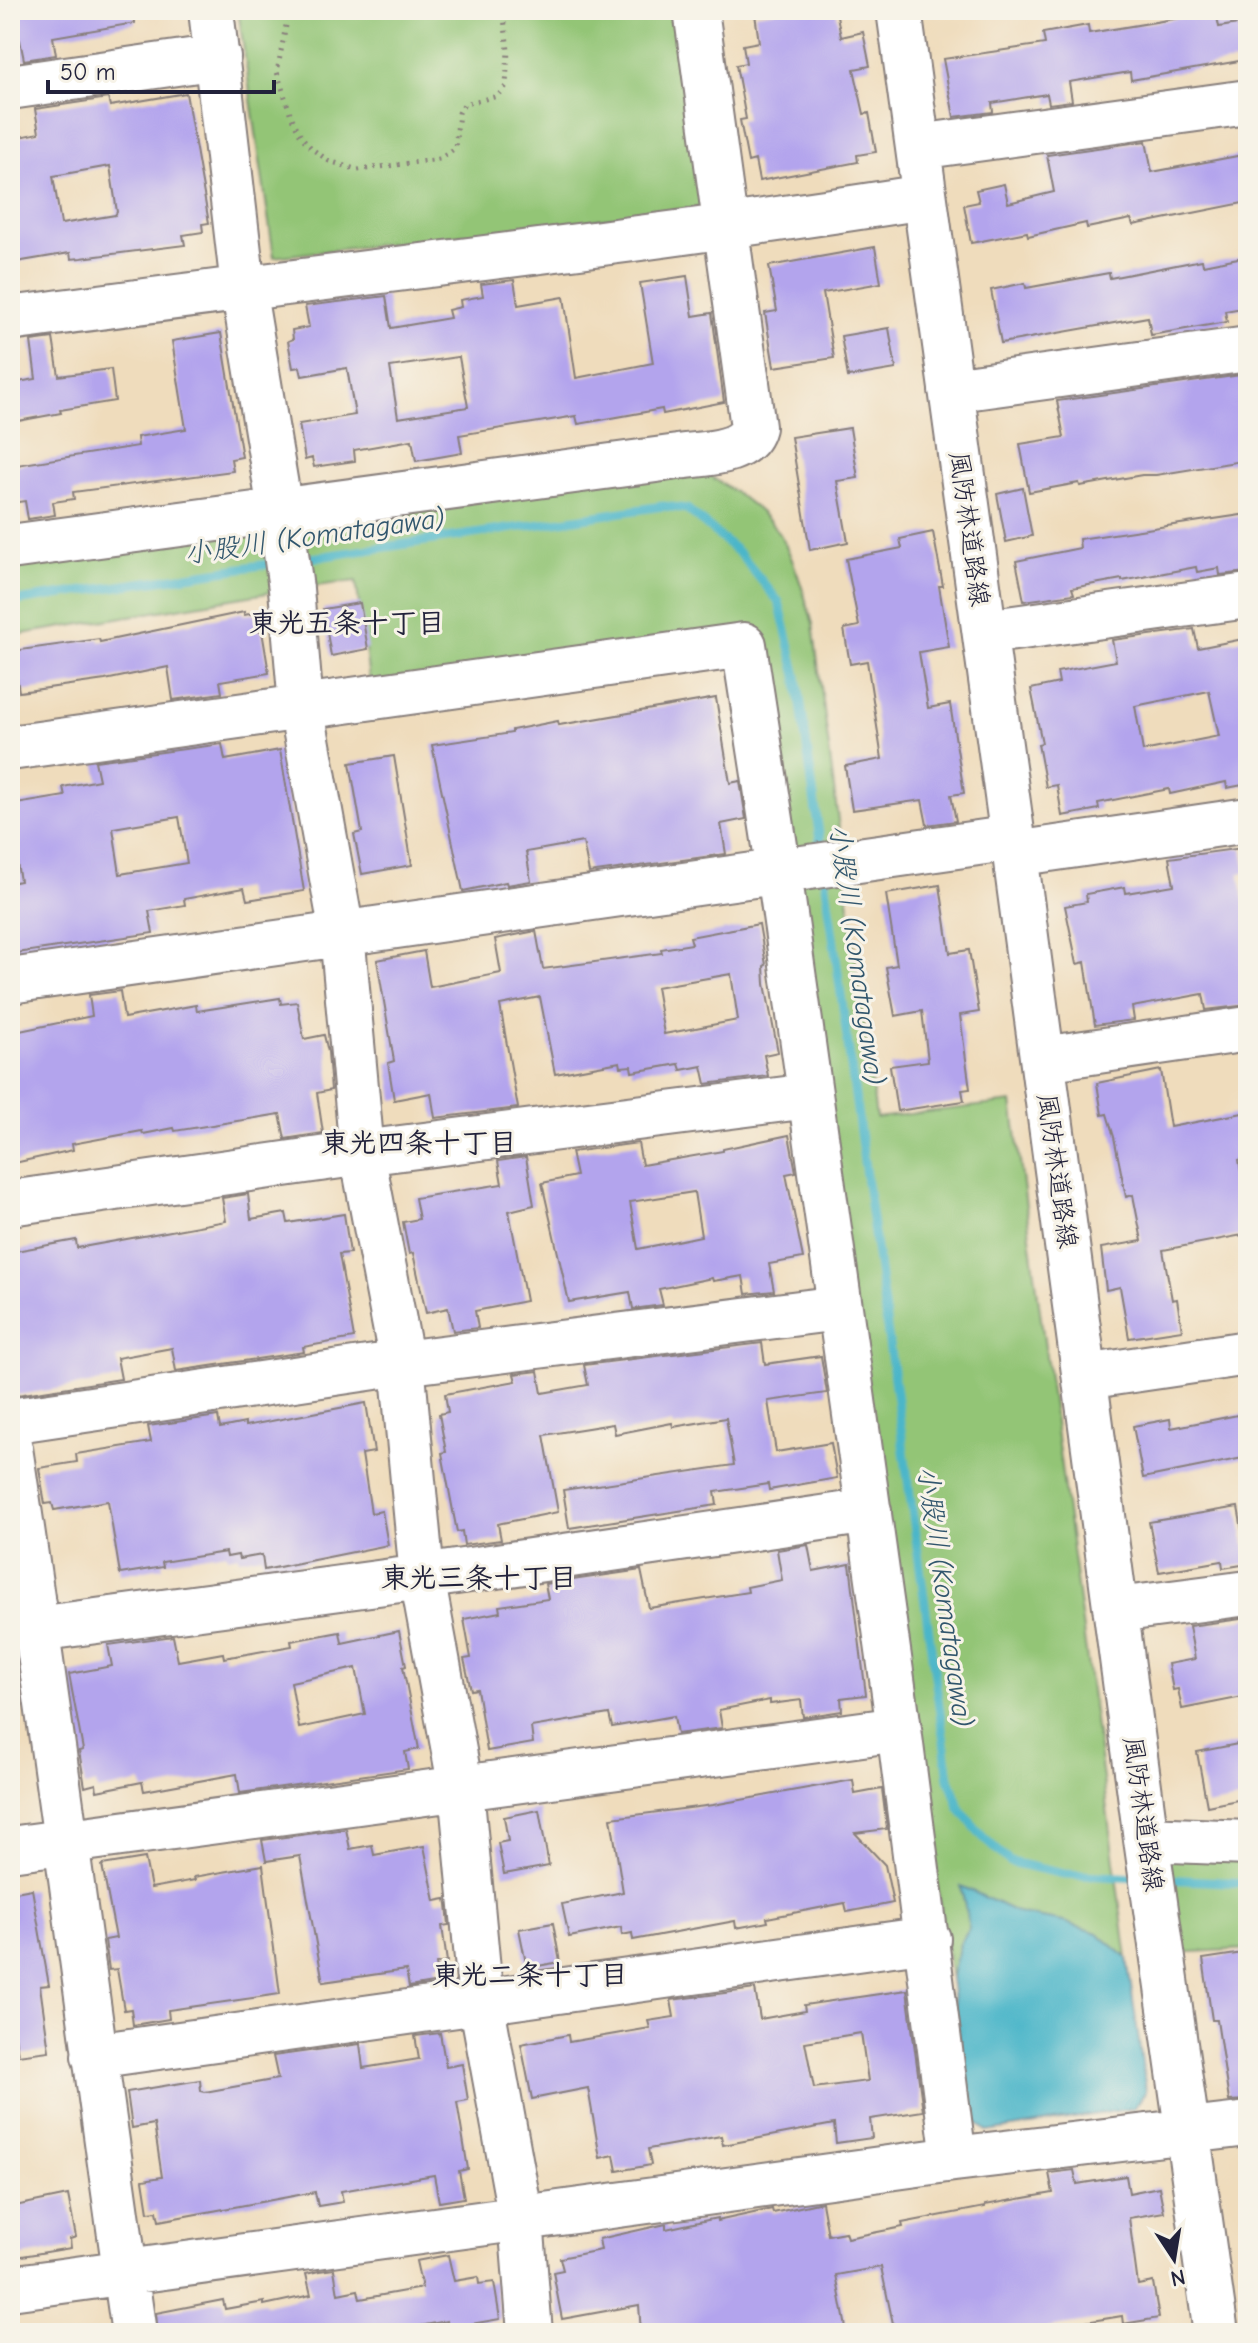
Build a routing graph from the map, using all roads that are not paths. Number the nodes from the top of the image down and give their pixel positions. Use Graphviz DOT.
graph roads {
  1 [pos="211,10"];
  2 [pos="696,10"];
  3 [pos="899,10"];
  4 [pos="218,57"];
  5 [pos="10,87"];
  6 [pos="1248,102"];
  7 [pos="918,147"];
  8 [pos="924,197"];
  9 [pos="726,228"];
  10 [pos="243,287"];
  11 [pos="10,319"];
  12 [pos="1248,349"];
  13 [pos="951,390"];
  14 [pos="282,522"];
  15 [pos="10,547"];
  16 [pos="1248,596"];
  17 [pos="985,632"];
  18 [pos="301,706"];
  19 [pos="10,748"];
  20 [pos="1248,820"];
  21 [pos="1014,846"];
  22 [pos="789,870"];
  23 [pos="342,933"];
  24 [pos="10,981"];
  25 [pos="1248,1029"];
  26 [pos="1043,1059"];
  27 [pos="809,1096"];
  28 [pos="362,1153"];
  29 [pos="10,1203"];
  30 [pos="839,1308"];
  31 [pos="1248,1353"];
  32 [pos="402,1363"];
  33 [pos="1085,1377"];
  34 [pos="10,1421"];
  35 [pos="10,1448"];
  36 [pos="869,1511"];
  37 [pos="422,1577"];
  38 [pos="1248,1593"];
  39 [pos="1117,1610"];
  40 [pos="37,1629"];
  41 [pos="899,1729"];
  42 [pos="461,1789"];
  43 [pos="65,1842"];
  44 [pos="1248,1843"];
  45 [pos="10,1849"];
  46 [pos="1148,1852"];
  47 [pos="928,1939"];
  48 [pos="481,2001"];
  49 [pos="94,2056"];
  50 [pos="1248,2124"];
  51 [pos="1188,2131"];
  52 [pos="954,2159"];
  53 [pos="521,2219"];
  54 [pos="125,2271"];
  55 [pos="10,2288"];
  56 [pos="1248,2332"];
  57 [pos="134,2333"];
  58 [pos="530,2333"];
  59 [pos="1216,2333"];
  60 [pos="1238,2333"];
  1 -- 4 [label="street"];
  2 -- 9 [label="street"];
  3 -- 7 [label="street, 風防林道路線"];
  4 -- 5 [label="street"];
  4 -- 10 [label="street"];
  6 -- 7 [label="street"];
  7 -- 8 [label="street, 風防林道路線"];
  8 -- 9 [label="street"];
  8 -- 13 [label="street, 風防林道路線"];
  9 -- 10 [label="street"];
  9 -- 14 [label="street"];
  10 -- 11 [label="street"];
  10 -- 14 [label="street"];
  12 -- 13 [label="street"];
  13 -- 17 [label="street, 風防林道路線"];
  14 -- 15 [label="street"];
  14 -- 18 [label="street"];
  16 -- 17 [label="street"];
  17 -- 21 [label="street, 風防林道路線"];
  18 -- 19 [label="street"];
  18 -- 22 [label="street"];
  18 -- 23 [label="street"];
  20 -- 21 [label="street"];
  21 -- 22 [label="street"];
  21 -- 26 [label="street, 風防林道路線"];
  22 -- 23 [label="street"];
  22 -- 27 [label="street"];
  23 -- 24 [label="street"];
  23 -- 28 [label="street"];
  25 -- 26 [label="street"];
  26 -- 33 [label="street, 風防林道路線"];
  27 -- 28 [label="street"];
  27 -- 30 [label="street"];
  28 -- 29 [label="street"];
  28 -- 32 [label="street"];
  30 -- 32 [label="street"];
  30 -- 36 [label="street"];
  31 -- 33 [label="street"];
  32 -- 34 [label="street"];
  32 -- 37 [label="street"];
  33 -- 39 [label="street, 風防林道路線"];
  35 -- 40 [label="street"];
  36 -- 37 [label="street"];
  36 -- 41 [label="street"];
  37 -- 40 [label="street"];
  37 -- 42 [label="street"];
  38 -- 39 [label="street"];
  39 -- 46 [label="street, 風防林道路線"];
  40 -- 43 [label="street"];
  41 -- 42 [label="street"];
  41 -- 47 [label="street"];
  42 -- 43 [label="street"];
  42 -- 48 [label="street"];
  43 -- 45 [label="street"];
  43 -- 49 [label="street"];
  44 -- 46 [label="street"];
  46 -- 51 [label="street, 風防林道路線"];
  47 -- 48 [label="street"];
  47 -- 52 [label="street"];
  48 -- 49 [label="street"];
  48 -- 53 [label="street"];
  49 -- 54 [label="street"];
  50 -- 51 [label="street"];
  51 -- 52 [label="street"];
  51 -- 59 [label="street, 風防林道路線"];
  52 -- 53 [label="street"];
  53 -- 54 [label="street"];
  53 -- 58 [label="street"];
  54 -- 55 [label="street"];
  54 -- 57 [label="street"];
  56 -- 60 [label="street"];
}
